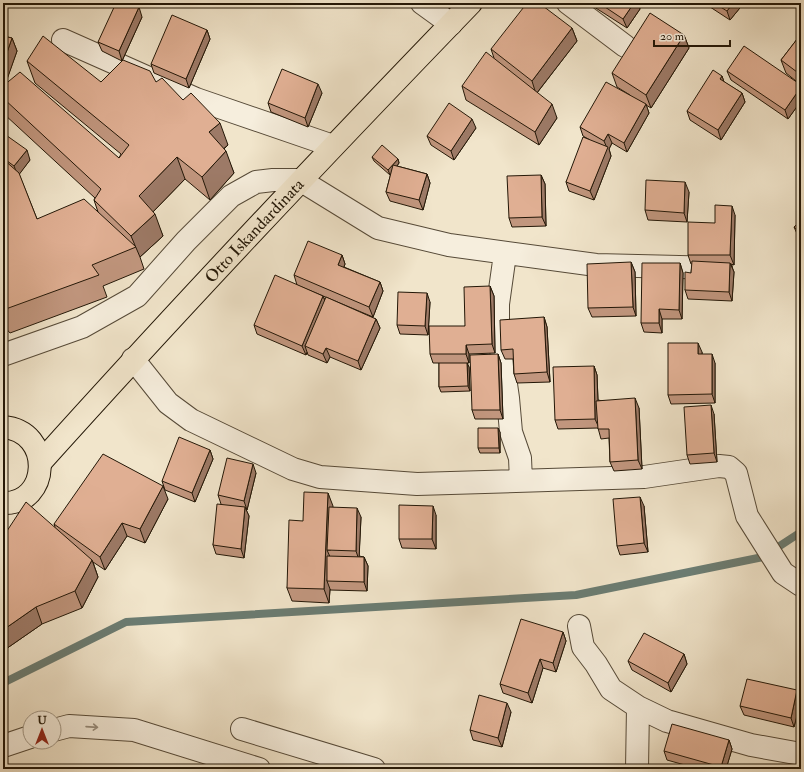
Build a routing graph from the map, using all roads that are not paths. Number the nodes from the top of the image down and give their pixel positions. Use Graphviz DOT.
graph roads {
  1 [pos="422,3"];
  2 [pos="471,3"];
  3 [pos="568,3"];
  4 [pos="451,24"];
  5 [pos="63,40"];
  6 [pos="625,46"];
  7 [pos="332,146"];
  8 [pos="300,180"];
  9 [pos="505,254"];
  10 [pos="730,268"];
  11 [pos="3,355"];
  12 [pos="133,359"];
  13 [pos="3,427"];
  14 [pos="40,463"];
  15 [pos="521,481"];
  16 [pos="4,506"];
  17 [pos="801,585"];
  18 [pos="579,626"];
  19 [pos="638,707"];
  20 [pos="62,728"];
  21 [pos="242,729"];
  22 [pos="22,740"];
  23 [pos="3,746"];
  24 [pos="801,754"];
  25 [pos="260,769"];
  26 [pos="374,769"];
  27 [pos="637,769"];
  1 -- 4 [label="street"];
  2 -- 4 [label="main road, Otto Iskandardinata"];
  3 -- 6 [label="street"];
  4 -- 7 [label="main road, Otto Iskandardinata"];
  5 -- 7 [label="street"];
  7 -- 8 [label="main road, Otto Iskandardinata"];
  8 -- 9 [label="street"];
  8 -- 11 [label="street"];
  8 -- 12 [label="main road, Otto Iskandardinata"];
  9 -- 10 [label="street"];
  9 -- 15 [label="street"];
  12 -- 14 [label="main road, Otto Iskandardinata"];
  12 -- 15 [label="street"];
  13 -- 14 [label="main road"];
  14 -- 16 [label="main road"];
  15 -- 17 [label="street"];
  18 -- 19 [label="street"];
  19 -- 24 [label="street"];
  19 -- 27 [label="street"];
  20 -- 25 [label="street, one-way"];
  21 -- 26 [label="street"];
  22 -- 23 [label="street"];
}
